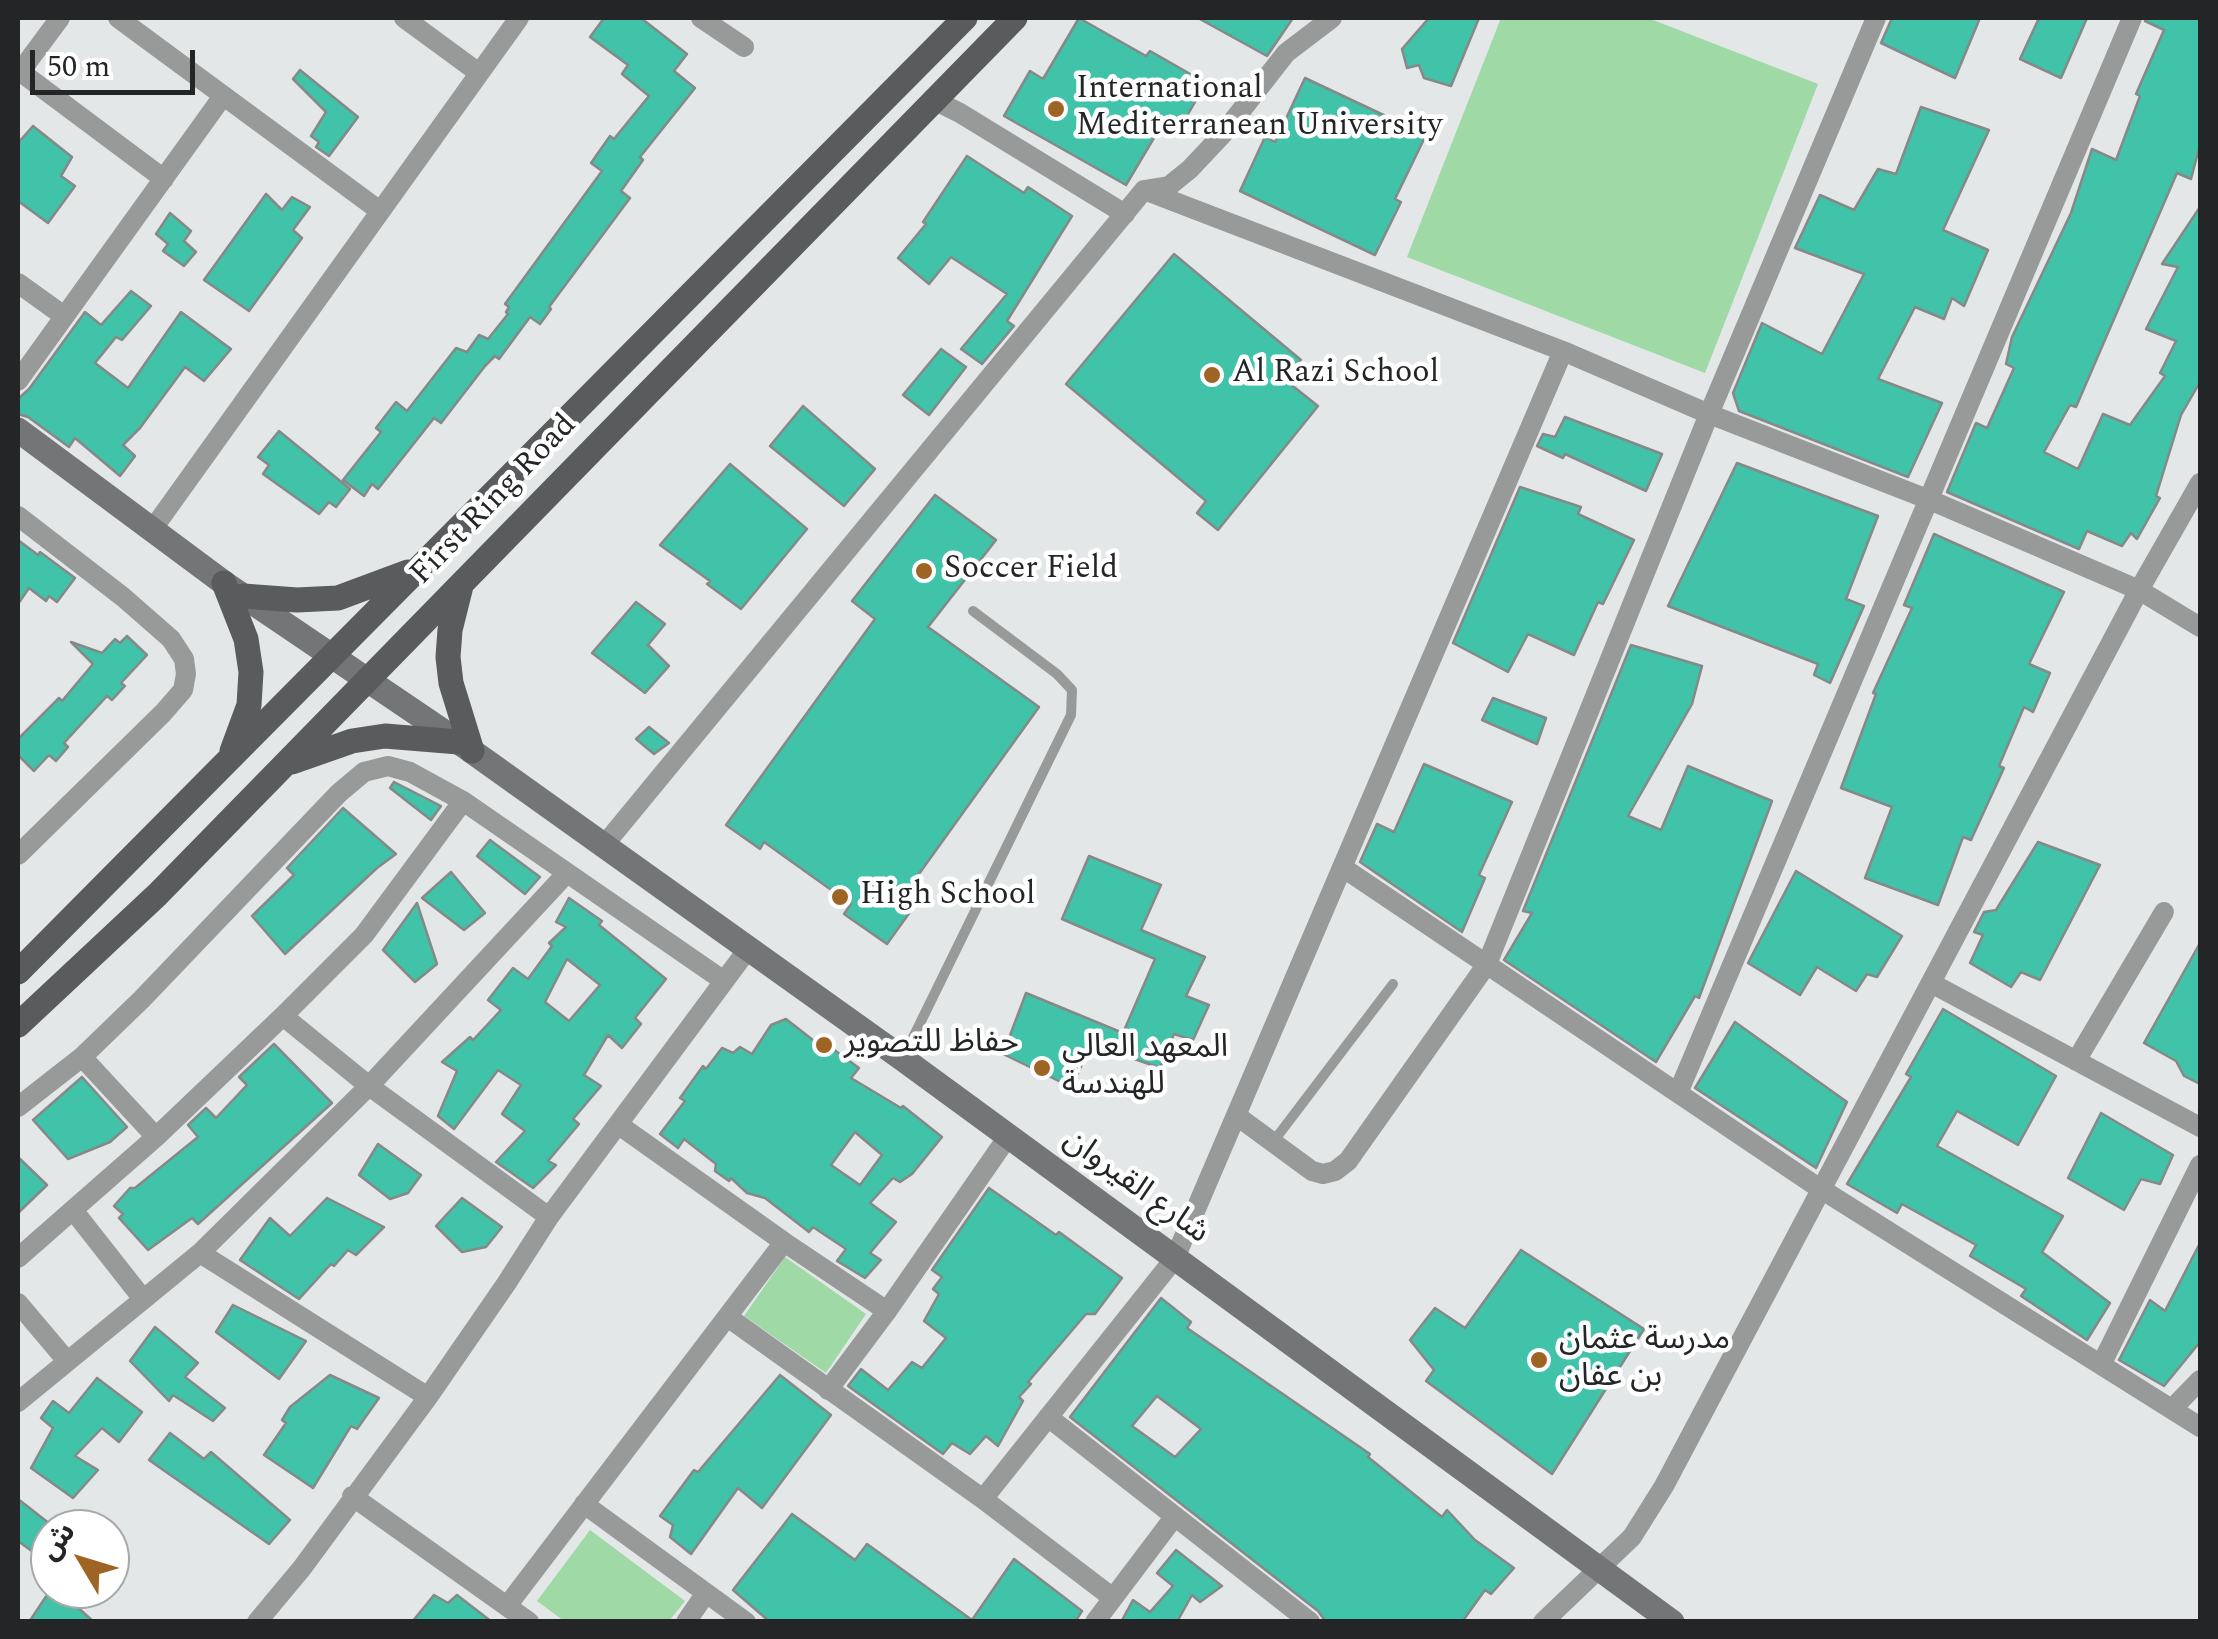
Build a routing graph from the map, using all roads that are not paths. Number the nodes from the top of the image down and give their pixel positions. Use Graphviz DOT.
graph roads {
  1 [pos="60,18"];
  2 [pos="118,18"];
  3 [pos="404,18"];
  4 [pos="519,18"];
  5 [pos="701,18"];
  6 [pos="965,18"];
  7 [pos="1015,18"];
  8 [pos="1332,18"];
  9 [pos="1876,18"];
  10 [pos="2132,18"];
  11 [pos="744,47"];
  12 [pos="19,71"];
  13 [pos="478,73"];
  14 [pos="223,96"];
  15 [pos="932,99"];
  16 [pos="164,179"];
  17 [pos="1144,190"];
  18 [pos="380,211"];
  19 [pos="1126,214"];
  20 [pos="18,283"];
  21 [pos="64,316"];
  22 [pos="1563,351"];
  23 [pos="18,381"];
  24 [pos="1710,414"];
  25 [pos="18,430"];
  26 [pos="2200,483"];
  27 [pos="1930,500"];
  28 [pos="18,516"];
  29 [pos="152,530"];
  30 [pos="417,568"];
  31 [pos="464,579"];
  32 [pos="234,590"];
  33 [pos="2139,590"];
  34 [pos="973,611"];
  35 [pos="2200,627"];
  36 [pos="331,654"];
  37 [pos="368,680"];
  38 [pos="466,746"];
  39 [pos="224,766"];
  40 [pos="282,766"];
  41 [pos="463,801"];
  42 [pos="605,844"];
  43 [pos="18,855"];
  44 [pos="1342,867"];
  45 [pos="566,874"];
  46 [pos="2164,912"];
  47 [pos="748,949"];
  48 [pos="1486,964"];
  49 [pos="18,972"];
  50 [pos="724,981"];
  51 [pos="1930,983"];
  52 [pos="1393,984"];
  53 [pos="282,1016"];
  54 [pos="18,1026"];
  55 [pos="82,1057"];
  56 [pos="903,1059"];
  57 [pos="2076,1060"];
  58 [pos="368,1086"];
  59 [pos="1678,1093"];
  60 [pos="18,1107"];
  61 [pos="1237,1116"];
  62 [pos="619,1125"];
  63 [pos="2200,1127"];
  64 [pos="1009,1135"];
  65 [pos="156,1137"];
  66 [pos="1273,1142"];
  67 [pos="2200,1165"];
  68 [pos="1822,1189"];
  69 [pos="72,1210"];
  70 [pos="548,1217"];
  71 [pos="784,1242"];
  72 [pos="200,1253"];
  73 [pos="18,1258"];
  74 [pos="1175,1258"];
  75 [pos="143,1300"];
  76 [pos="18,1303"];
  77 [pos="888,1311"];
  78 [pos="728,1318"];
  79 [pos="67,1361"];
  80 [pos="2102,1363"];
  81 [pos="2200,1380"];
  82 [pos="828,1390"];
  83 [pos="428,1396"];
  84 [pos="18,1402"];
  85 [pos="2173,1408"];
  86 [pos="1048,1416"];
  87 [pos="2200,1428"];
  88 [pos="352,1496"];
  89 [pos="982,1499"];
  90 [pos="584,1504"];
  91 [pos="1175,1516"];
  92 [pos="1600,1570"];
  93 [pos="706,1593"];
  94 [pos="1113,1598"];
  95 [pos="507,1606"];
  96 [pos="258,1622"];
  97 [pos="529,1622"];
  98 [pos="686,1622"];
  99 [pos="746,1622"];
  100 [pos="1096,1622"];
  101 [pos="1310,1622"];
  102 [pos="1543,1622"];
  103 [pos="1672,1622"];
  1 -- 12 [label="street"];
  2 -- 14 [label="street"];
  3 -- 13 [label="street"];
  4 -- 13 [label="street"];
  5 -- 11 [label="street"];
  6 -- 30 [label="main road, First Ring Road"];
  7 -- 15 [label="main road, First Ring Road"];
  8 -- 17 [label="street"];
  9 -- 24 [label="street"];
  10 -- 27 [label="street"];
  12 -- 16 [label="street"];
  13 -- 18 [label="street"];
  14 -- 16 [label="street"];
  14 -- 18 [label="street"];
  15 -- 19 [label="street"];
  15 -- 31 [label="main road, First Ring Road"];
  16 -- 21 [label="street"];
  17 -- 19 [label="street"];
  17 -- 22 [label="street"];
  18 -- 29 [label="street"];
  19 -- 42 [label="street"];
  20 -- 21 [label="street"];
  21 -- 23 [label="street"];
  22 -- 24 [label="street"];
  22 -- 44 [label="street"];
  24 -- 27 [label="street"];
  24 -- 48 [label="street"];
  25 -- 29 [label="main road, شارع القيروان"];
  26 -- 33 [label="street"];
  27 -- 33 [label="street"];
  27 -- 59 [label="street"];
  28 -- 43 [label="street"];
  29 -- 32 [label="main road, شارع القيروان"];
  30 -- 32 [label="main road"];
  30 -- 36 [label="main road, First Ring Road"];
  31 -- 37 [label="main road, First Ring Road"];
  31 -- 38 [label="main road"];
  32 -- 36 [label="main road, شارع القيروان"];
  32 -- 39 [label="main road"];
  33 -- 35 [label="street"];
  33 -- 51 [label="street"];
  34 -- 56 [label="lane"];
  36 -- 37 [label="main road, شارع القيروان"];
  36 -- 39 [label="main road, First Ring Road"];
  37 -- 38 [label="main road, شارع القيروان"];
  37 -- 40 [label="main road, First Ring Road"];
  38 -- 40 [label="main road"];
  38 -- 42 [label="main road, شارع القيروان"];
  39 -- 49 [label="main road, First Ring Road"];
  40 -- 54 [label="main road, First Ring Road"];
  41 -- 45 [label="street"];
  41 -- 53 [label="street"];
  41 -- 55 [label="street"];
  42 -- 47 [label="main road, شارع القيروان"];
  44 -- 48 [label="street"];
  44 -- 61 [label="street"];
  45 -- 50 [label="street"];
  45 -- 58 [label="street"];
  46 -- 57 [label="street"];
  47 -- 50 [label="street"];
  47 -- 56 [label="main road, شارع القيروان"];
  48 -- 59 [label="street"];
  48 -- 66 [label="street"];
  50 -- 62 [label="street"];
  51 -- 57 [label="street"];
  51 -- 68 [label="street"];
  52 -- 66 [label="lane"];
  53 -- 58 [label="street"];
  53 -- 65 [label="street"];
  55 -- 60 [label="street"];
  55 -- 65 [label="street"];
  56 -- 64 [label="main road, شارع القيروان"];
  57 -- 63 [label="street"];
  58 -- 70 [label="street"];
  58 -- 72 [label="street"];
  59 -- 68 [label="street"];
  61 -- 66 [label="street"];
  61 -- 74 [label="street"];
  62 -- 70 [label="street"];
  62 -- 71 [label="street"];
  64 -- 74 [label="main road, شارع القيروان"];
  64 -- 77 [label="street"];
  65 -- 69 [label="street"];
  67 -- 80 [label="street"];
  68 -- 80 [label="street"];
  68 -- 92 [label="street"];
  69 -- 73 [label="street"];
  69 -- 75 [label="street"];
  70 -- 83 [label="street"];
  71 -- 77 [label="street"];
  71 -- 78 [label="street"];
  72 -- 75 [label="street"];
  72 -- 83 [label="street"];
  74 -- 86 [label="street"];
  74 -- 92 [label="main road, شارع القيروان"];
  75 -- 79 [label="street"];
  76 -- 79 [label="street"];
  77 -- 82 [label="street"];
  78 -- 82 [label="street"];
  78 -- 90 [label="street"];
  79 -- 84 [label="street"];
  80 -- 85 [label="street"];
  81 -- 85 [label="street"];
  82 -- 89 [label="street"];
  83 -- 88 [label="street"];
  85 -- 87 [label="street"];
  86 -- 89 [label="street"];
  86 -- 91 [label="street"];
  88 -- 95 [label="street"];
  88 -- 96 [label="street"];
  89 -- 94 [label="street"];
  90 -- 93 [label="street"];
  90 -- 95 [label="street"];
  91 -- 94 [label="street"];
  91 -- 101 [label="street"];
  92 -- 102 [label="street"];
  92 -- 103 [label="main road, شارع القيروان"];
  93 -- 98 [label="street"];
  93 -- 99 [label="street"];
  94 -- 100 [label="street"];
  95 -- 97 [label="street"];
}
